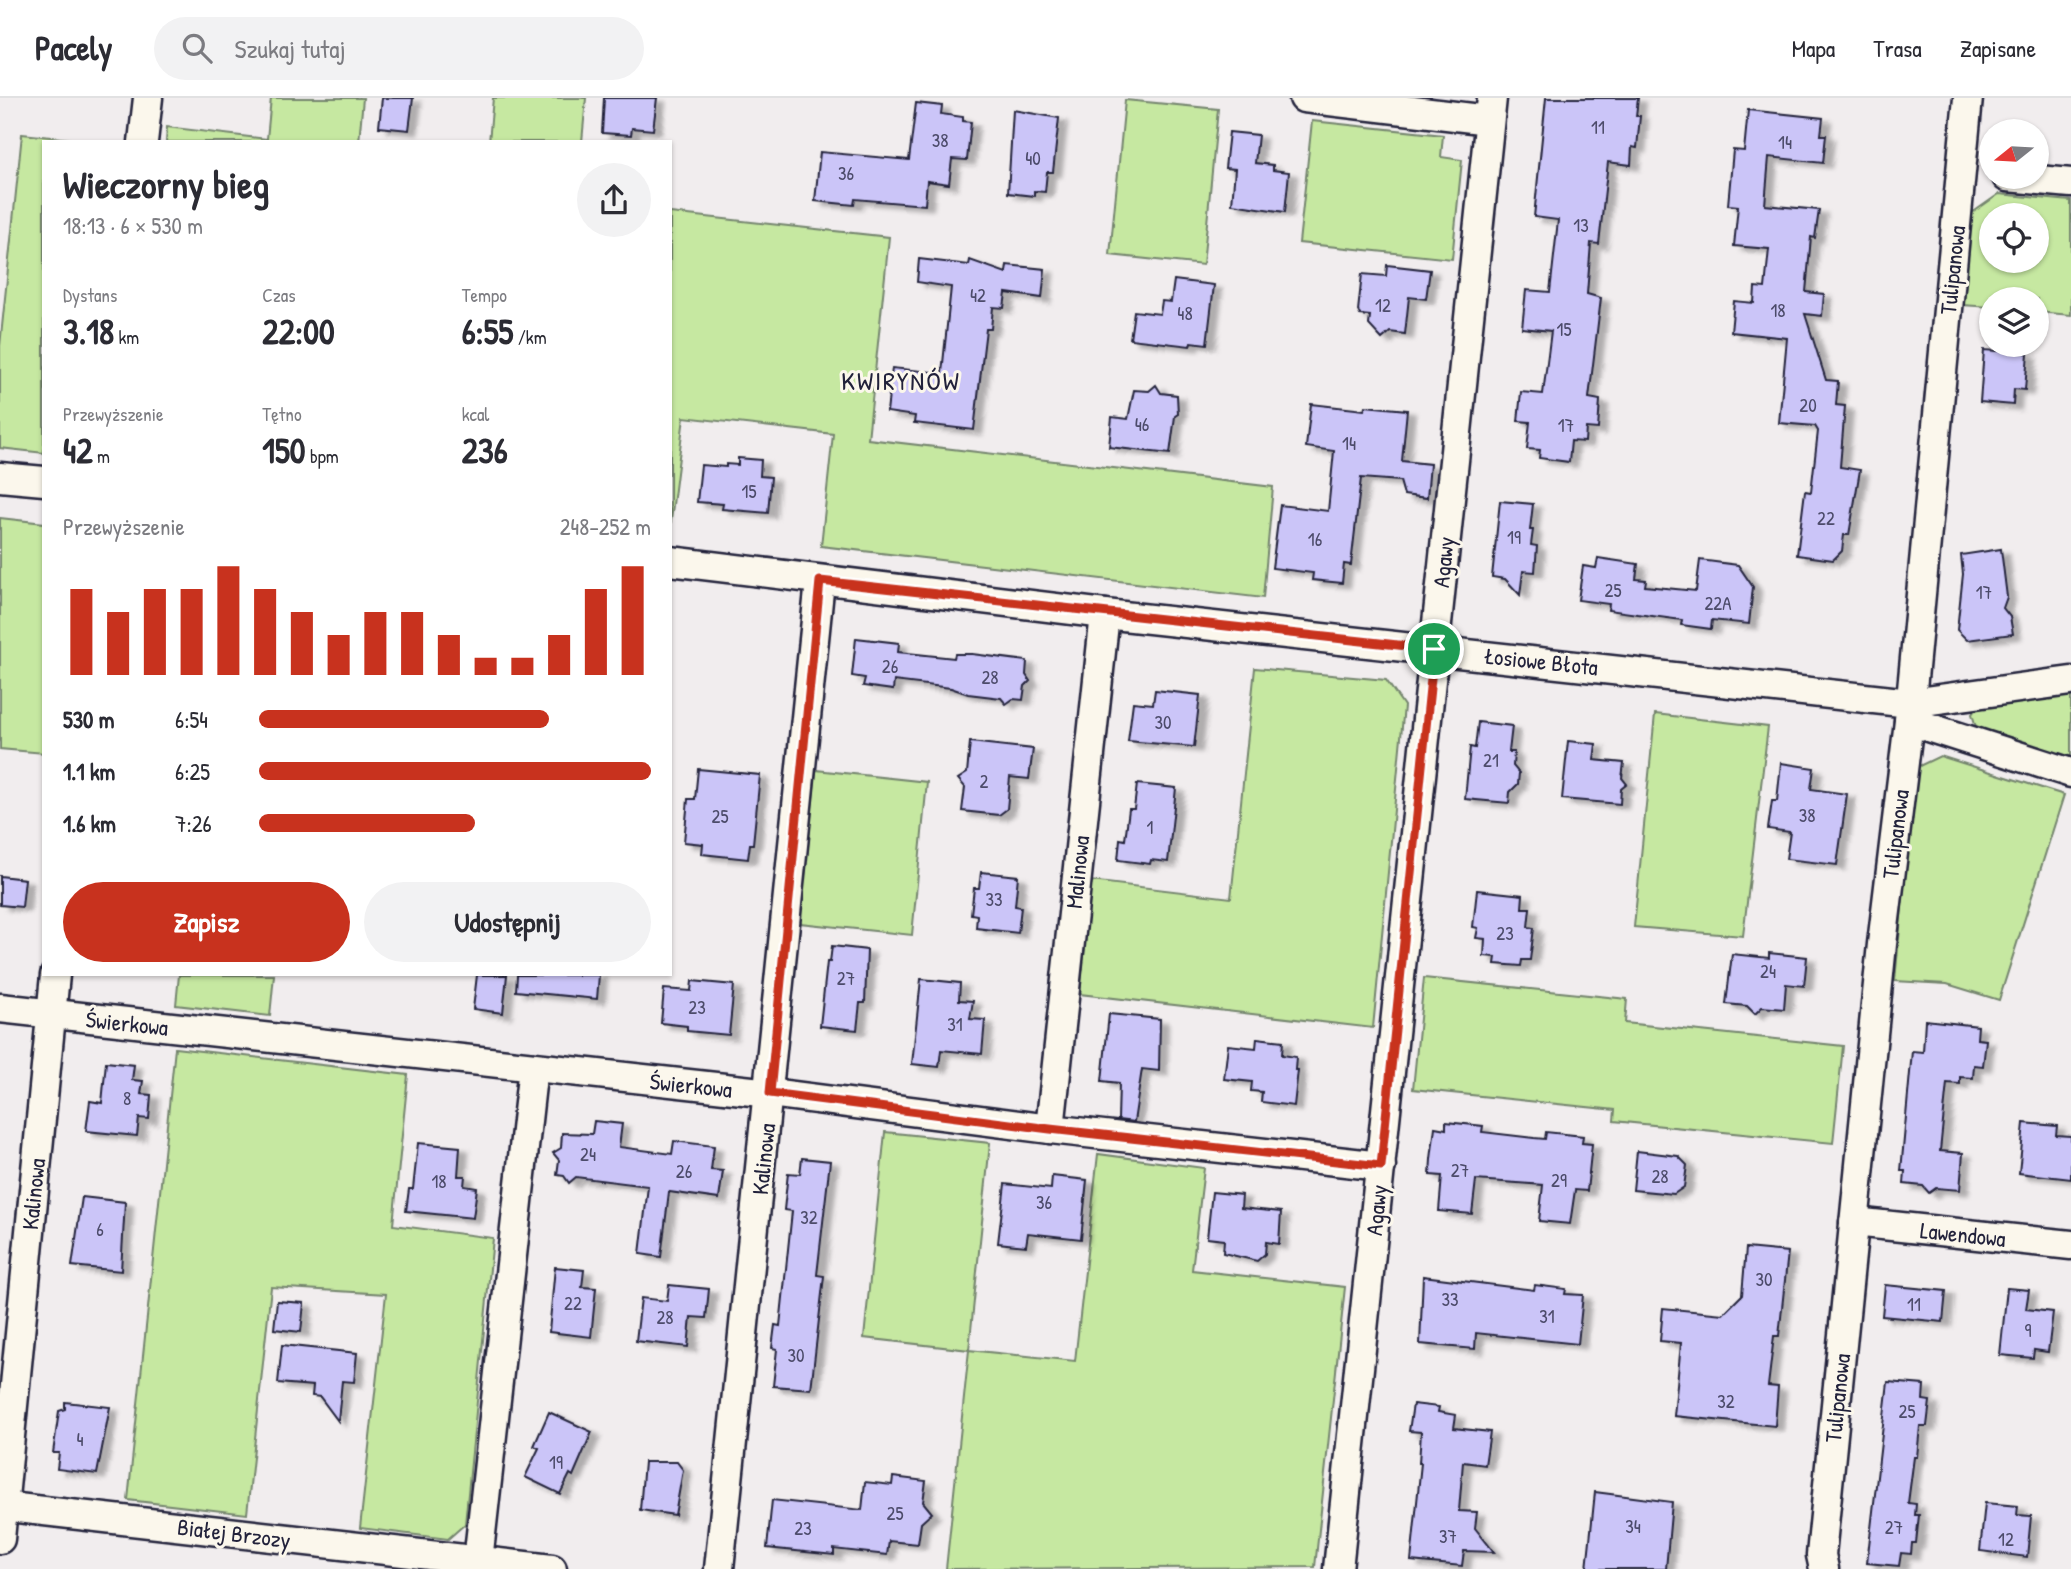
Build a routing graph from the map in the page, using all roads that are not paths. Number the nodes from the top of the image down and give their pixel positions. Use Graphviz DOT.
graph roads {
  1 [pos="148,98"];
  2 [pos="1304,98"];
  3 [pos="1968,98"];
  4 [pos="1490,109"];
  5 [pos="143,140"];
  6 [pos="1962,172"];
  7 [pos="1979,174"];
  8 [pos="2049,181"];
  9 [pos="2071,183"];
  10 [pos="0,477"];
  11 [pos="42,481"];
  12 [pos="672,561"];
  13 [pos="820,581"];
  14 [pos="1105,614"];
  15 [pos="1434,649"];
  16 [pos="2071,681"];
  17 [pos="1910,712"];
  18 [pos="2071,773"];
  19 [pos="55,976"];
  20 [pos="0,1008"];
  21 [pos="50,1015"];
  22 [pos="533,1067"];
  23 [pos="770,1093"];
  24 [pos="1050,1129"];
  25 [pos="1381,1166"];
  26 [pos="1854,1222"];
  27 [pos="2071,1245"];
  28 [pos="1,1506"];
  29 [pos="0,1539"];
  30 [pos="478,1561"];
  31 [pos="552,1569"];
  32 [pos="719,1569"];
  33 [pos="1338,1569"];
  34 [pos="1824,1569"];
  1 -- 5 [label="street"];
  2 -- 4 [label="street"];
  3 -- 6 [label="street, Tulipanowa"];
  4 -- 15 [label="street, Agawy"];
  6 -- 7 [label="street"];
  6 -- 17 [label="street, Tulipanowa"];
  8 -- 9 [label="street"];
  10 -- 11 [label="street"];
  12 -- 13 [label="street, Łosiowe Błota"];
  13 -- 14 [label="street, Łosiowe Błota"];
  13 -- 23 [label="street, Kalinowa"];
  14 -- 15 [label="street, Łosiowe Błota"];
  14 -- 24 [label="street, Malinowa"];
  15 -- 17 [label="street, Łosiowe Błota"];
  15 -- 25 [label="street, Agawy"];
  16 -- 17 [label="street"];
  17 -- 18 [label="street"];
  17 -- 26 [label="street, Tulipanowa"];
  19 -- 21 [label="street, Kalinowa"];
  20 -- 21 [label="street, Świerkowa"];
  21 -- 22 [label="street, Świerkowa"];
  21 -- 28 [label="street, Kalinowa"];
  22 -- 23 [label="street, Świerkowa"];
  22 -- 30 [label="street"];
  23 -- 24 [label="street, Świerkowa"];
  23 -- 32 [label="street, Kalinowa"];
  24 -- 25 [label="street, Świerkowa"];
  25 -- 33 [label="street, Agawy"];
  26 -- 27 [label="street, Lawendowa"];
  26 -- 34 [label="street, Tulipanowa"];
  28 -- 29 [label="street, Kalinowa"];
  28 -- 30 [label="street, Białej Brzozy"];
  30 -- 31 [label="street, Białej Brzozy"];
}
